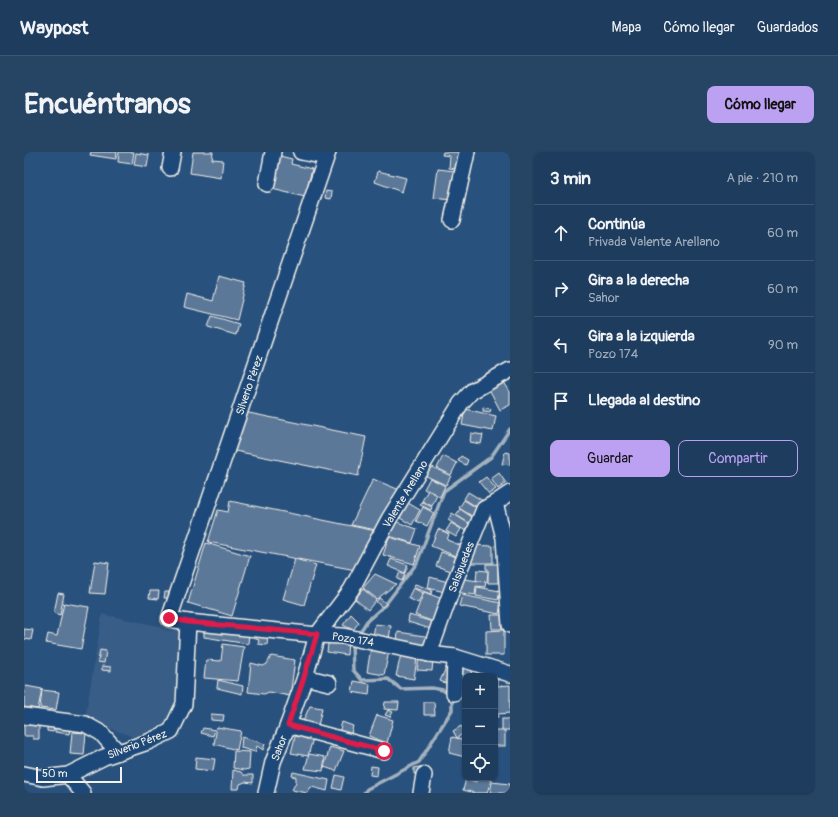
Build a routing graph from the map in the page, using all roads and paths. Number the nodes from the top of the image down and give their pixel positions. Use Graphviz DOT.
graph roads {
  1 [pos="173,152"];
  2 [pos="273,152"];
  3 [pos="301,152"];
  4 [pos="467,152"];
  5 [pos="327,154"];
  6 [pos="170,168"];
  7 [pos="266,184"];
  8 [pos="452,220"];
  9 [pos="510,370"];
  10 [pos="510,493"];
  11 [pos="495,503"];
  12 [pos="507,538"];
  13 [pos="169,618"];
  14 [pos="188,622"];
  15 [pos="510,625"];
  16 [pos="317,634"];
  17 [pos="429,654"];
  18 [pos="455,657"];
  19 [pos="510,674"];
  20 [pos="304,677"];
  21 [pos="329,683"];
  22 [pos="454,693"];
  23 [pos="24,716"];
  24 [pos="288,725"];
  25 [pos="384,751"];
  26 [pos="118,752"];
  27 [pos="24,774"];
  28 [pos="68,775"];
  29 [pos="424,775"];
  30 [pos="83,793"];
  31 [pos="266,793"];
  32 [pos="421,793"];
  1 -- 6 [label="street"];
  2 -- 7 [label="street"];
  3 -- 5 [label="street"];
  4 -- 8 [label="street"];
  5 -- 13 [label="street, Silverio Pérez"];
  9 -- 16 [label="street, Valente Arellano"];
  10 -- 11 [label="street, Salsipuedes"];
  11 -- 12 [label="street"];
  11 -- 17 [label="street, Salsipuedes"];
  12 -- 15 [label="street"];
  13 -- 14 [label="street, Pozo 174"];
  14 -- 16 [label="street, Pozo 174"];
  14 -- 26 [label="street, Silverio Pérez"];
  16 -- 17 [label="street, Pozo 174"];
  16 -- 20 [label="street, Sahor"];
  17 -- 18 [label="street, Pozo 174"];
  18 -- 19 [label="street, Pozo 174"];
  18 -- 22 [label="street"];
  20 -- 21 [label="street"];
  20 -- 24 [label="street, Sahor"];
  23 -- 26 [label="street"];
  24 -- 25 [label="street"];
  24 -- 31 [label="street, Sahor"];
  26 -- 28 [label="street, Silverio Pérez"];
  27 -- 28 [label="street, Silverio Pérez"];
  28 -- 30 [label="street"];
  29 -- 32 [label="street"];
}
